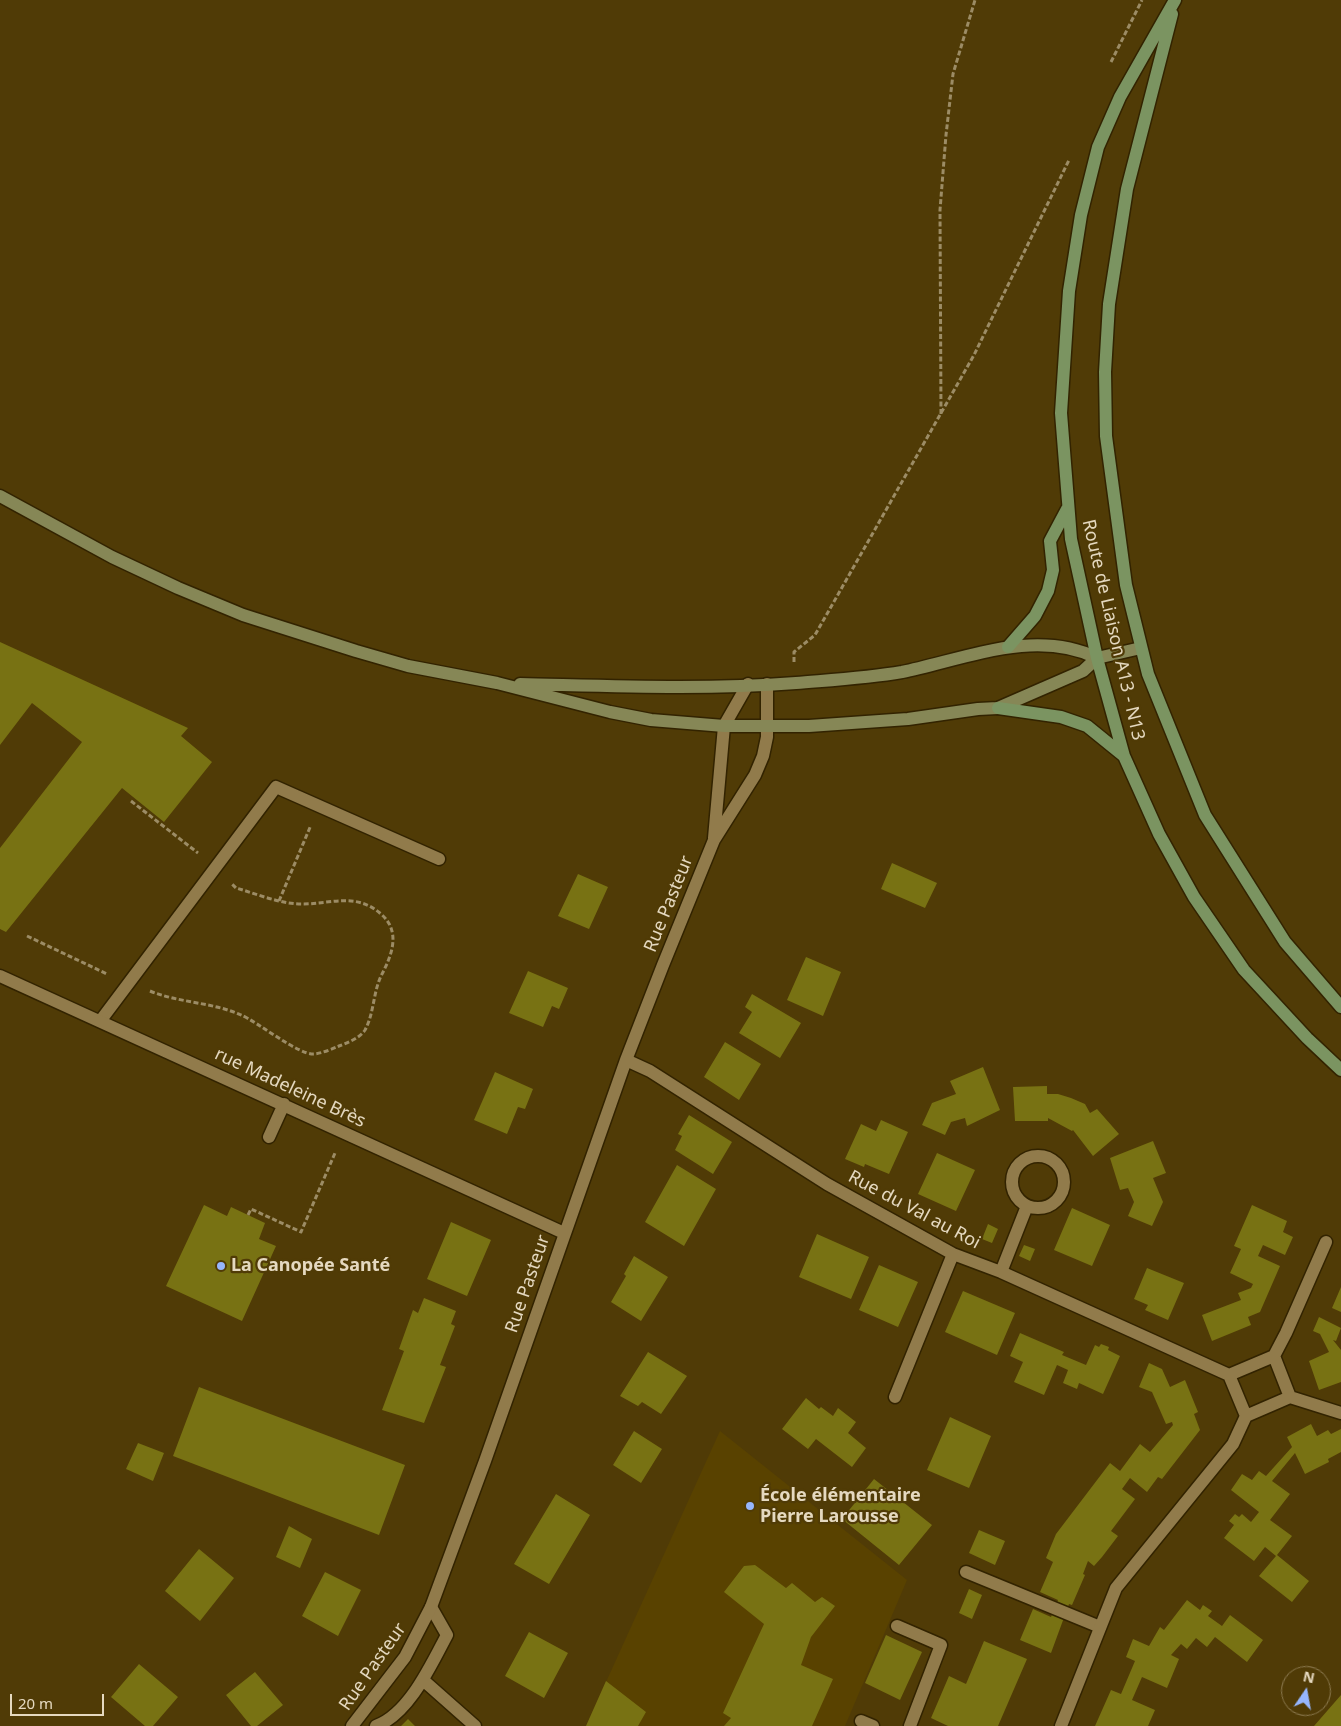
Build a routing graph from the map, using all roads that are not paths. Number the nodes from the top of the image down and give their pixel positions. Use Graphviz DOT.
graph roads {
  1 [pos="1175,0"];
  2 [pos="0,496"];
  3 [pos="1067,508"];
  4 [pos="1008,647"];
  5 [pos="1141,648"];
  6 [pos="1097,658"];
  7 [pos="497,683"];
  8 [pos="748,684"];
  9 [pos="767,684"];
  10 [pos="998,708"];
  11 [pos="724,726"];
  12 [pos="768,726"];
  13 [pos="1124,756"];
  14 [pos="714,840"];
  15 [pos="439,859"];
  16 [pos="0,976"];
  17 [pos="1341,1007"];
  18 [pos="100,1020"];
  19 [pos="626,1060"];
  20 [pos="1341,1070"];
  21 [pos="284,1104"];
  22 [pos="269,1137"];
  23 [pos="1027,1206"];
  24 [pos="564,1233"];
  25 [pos="1326,1242"];
  26 [pos="953,1254"];
  27 [pos="1000,1272"];
  28 [pos="1274,1356"];
  29 [pos="1229,1374"];
  30 [pos="895,1397"];
  31 [pos="1290,1397"];
  32 [pos="1341,1413"];
  33 [pos="1246,1416"];
  34 [pos="966,1572"];
  35 [pos="431,1607"];
  36 [pos="897,1626"];
  37 [pos="1100,1627"];
  38 [pos="423,1680"];
  39 [pos="352,1726"];
  40 [pos="376,1726"];
  41 [pos="475,1726"];
  42 [pos="910,1726"];
  43 [pos="1061,1726"];
  1 -- 3 [label="main road, Route de Liaison A13 - N13"];
  1 -- 5 [label="main road, Route de Liaison A13 - N13"];
  2 -- 7 [label="street"];
  3 -- 4 [label="main road"];
  3 -- 6 [label="main road, Route de Liaison A13 - N13"];
  4 -- 6 [label="street"];
  4 -- 9 [label="street"];
  5 -- 6 [label="street"];
  5 -- 17 [label="main road, Route de Liaison A13 - N13"];
  6 -- 10 [label="street"];
  6 -- 13 [label="main road, Route de Liaison A13 - N13"];
  7 -- 8 [label="street"];
  7 -- 11 [label="street"];
  8 -- 9 [label="street"];
  8 -- 11 [label="street, Rue Pasteur"];
  9 -- 12 [label="street, Rue Pasteur"];
  10 -- 12 [label="street"];
  10 -- 13 [label="main road"];
  11 -- 12 [label="street"];
  11 -- 14 [label="street, Rue Pasteur"];
  12 -- 14 [label="street, Rue Pasteur"];
  13 -- 20 [label="main road, Route de Liaison A13 - N13"];
  14 -- 19 [label="street, Rue Pasteur"];
  15 -- 18 [label="street"];
  16 -- 18 [label="street, rue Madeleine Brès"];
  18 -- 21 [label="street, rue Madeleine Brès"];
  19 -- 24 [label="street, Rue Pasteur"];
  19 -- 26 [label="street, Rue du Val au Roi"];
  21 -- 22 [label="street"];
  21 -- 24 [label="street, rue Madeleine Brès"];
  23 -- 23 [label="street"];
  23 -- 27 [label="street"];
  24 -- 35 [label="street, Rue Pasteur"];
  25 -- 28 [label="street"];
  26 -- 27 [label="street, Rue du Val au Roi"];
  26 -- 30 [label="street"];
  27 -- 29 [label="street, Rue du Val au Roi"];
  28 -- 29 [label="street"];
  28 -- 31 [label="street"];
  29 -- 33 [label="street"];
  31 -- 32 [label="street"];
  31 -- 33 [label="street"];
  33 -- 37 [label="street"];
  34 -- 37 [label="street"];
  35 -- 38 [label="street"];
  35 -- 39 [label="street, Rue Pasteur"];
  36 -- 42 [label="street"];
  37 -- 43 [label="street"];
  38 -- 40 [label="street"];
  38 -- 41 [label="street"];
}
